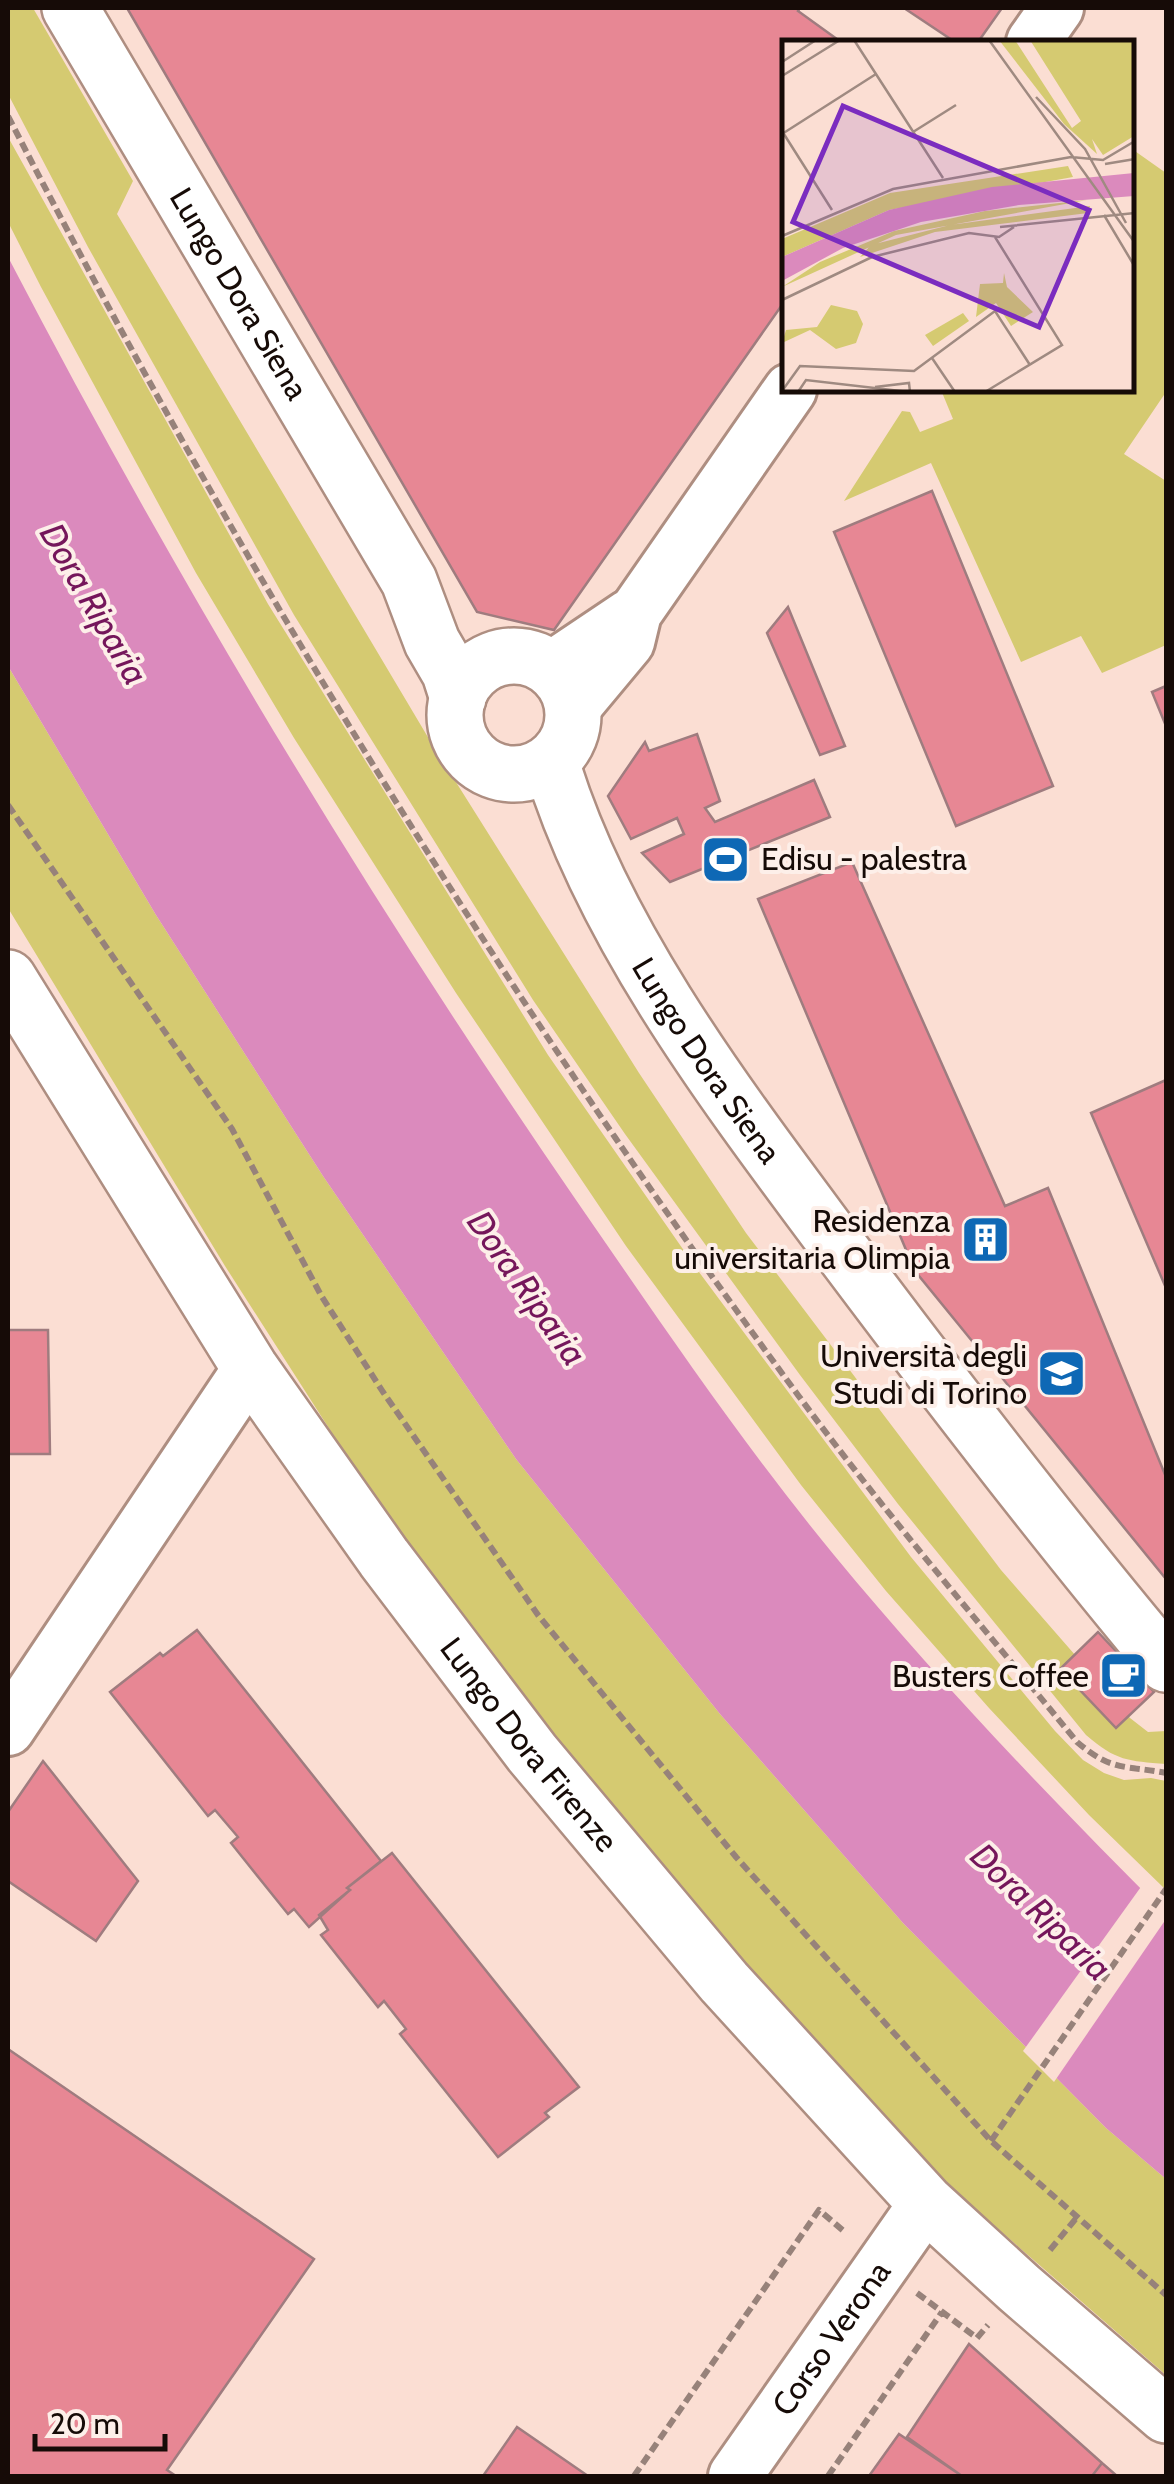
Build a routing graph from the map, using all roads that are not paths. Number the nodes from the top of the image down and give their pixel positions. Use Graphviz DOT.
graph roads {
  1 [pos="70,8"];
  2 [pos="1057,8"];
  3 [pos="1033,40"];
  4 [pos="789,392"];
  5 [pos="409,581"];
  6 [pos="543,678"];
  7 [pos="458,698"];
  8 [pos="551,762"];
  9 [pos="8,978"];
  10 [pos="250,1368"];
  11 [pos="1166,1664"];
  12 [pos="8,1730"];
  13 [pos="926,2202"];
  14 [pos="1166,2416"];
  15 [pos="735,2476"];
  1 -- 5 [label="street, Lungo Dora Siena"];
  2 -- 3 [label="street"];
  4 -- 6 [label="street"];
  5 -- 6 [label="street, Lungo Dora Siena"];
  5 -- 7 [label="street, Lungo Dora Siena"];
  6 -- 7 [label="street"];
  6 -- 8 [label="street"];
  7 -- 8 [label="street"];
  8 -- 11 [label="street, Lungo Dora Siena"];
  9 -- 10 [label="street, Lungo Dora Firenze"];
  10 -- 12 [label="street"];
  10 -- 13 [label="street, Lungo Dora Firenze"];
  13 -- 14 [label="street, Lungo Dora Firenze"];
  13 -- 15 [label="street, Corso Verona"];
}
